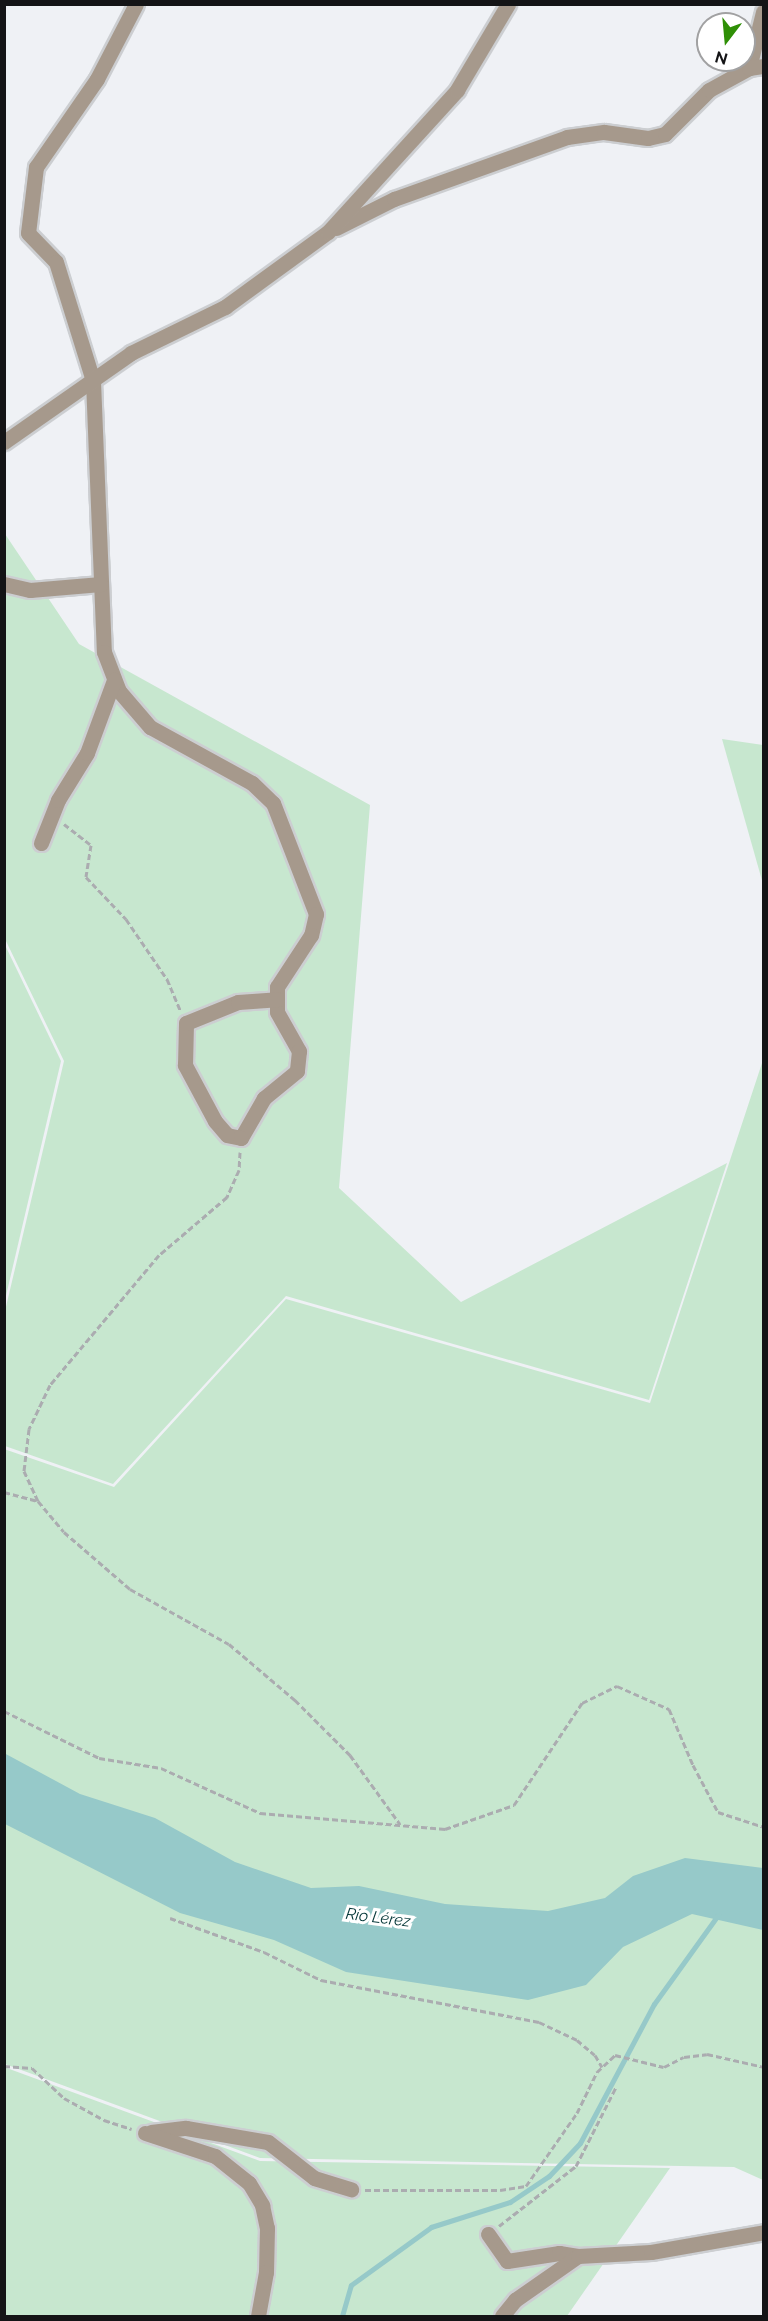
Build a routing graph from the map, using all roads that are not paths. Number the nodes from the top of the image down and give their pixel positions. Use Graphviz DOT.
graph roads {
  1 [pos="136,4"];
  2 [pos="508,4"];
  3 [pos="764,12"];
  4 [pos="756,67"];
  5 [pos="746,72"];
  6 [pos="328,232"];
  7 [pos="93,381"];
  8 [pos="4,442"];
  9 [pos="4,584"];
  10 [pos="101,584"];
  11 [pos="114,680"];
  12 [pos="41,843"];
  13 [pos="277,999"];
  14 [pos="351,2189"];
  15 [pos="764,2232"];
  16 [pos="488,2234"];
  17 [pos="578,2256"];
  18 [pos="258,2316"];
  19 [pos="502,2316"];
  1 -- 7 [label="street"];
  2 -- 6 [label="street"];
  3 -- 4 [label="street"];
  5 -- 6 [label="street"];
  6 -- 7 [label="street"];
  7 -- 8 [label="street"];
  7 -- 10 [label="street"];
  9 -- 10 [label="street"];
  10 -- 11 [label="street"];
  11 -- 12 [label="street"];
  11 -- 13 [label="street"];
  13 -- 13 [label="street"];
  14 -- 18 [label="street"];
  15 -- 17 [label="street"];
  16 -- 17 [label="street"];
  17 -- 19 [label="street"];
}
